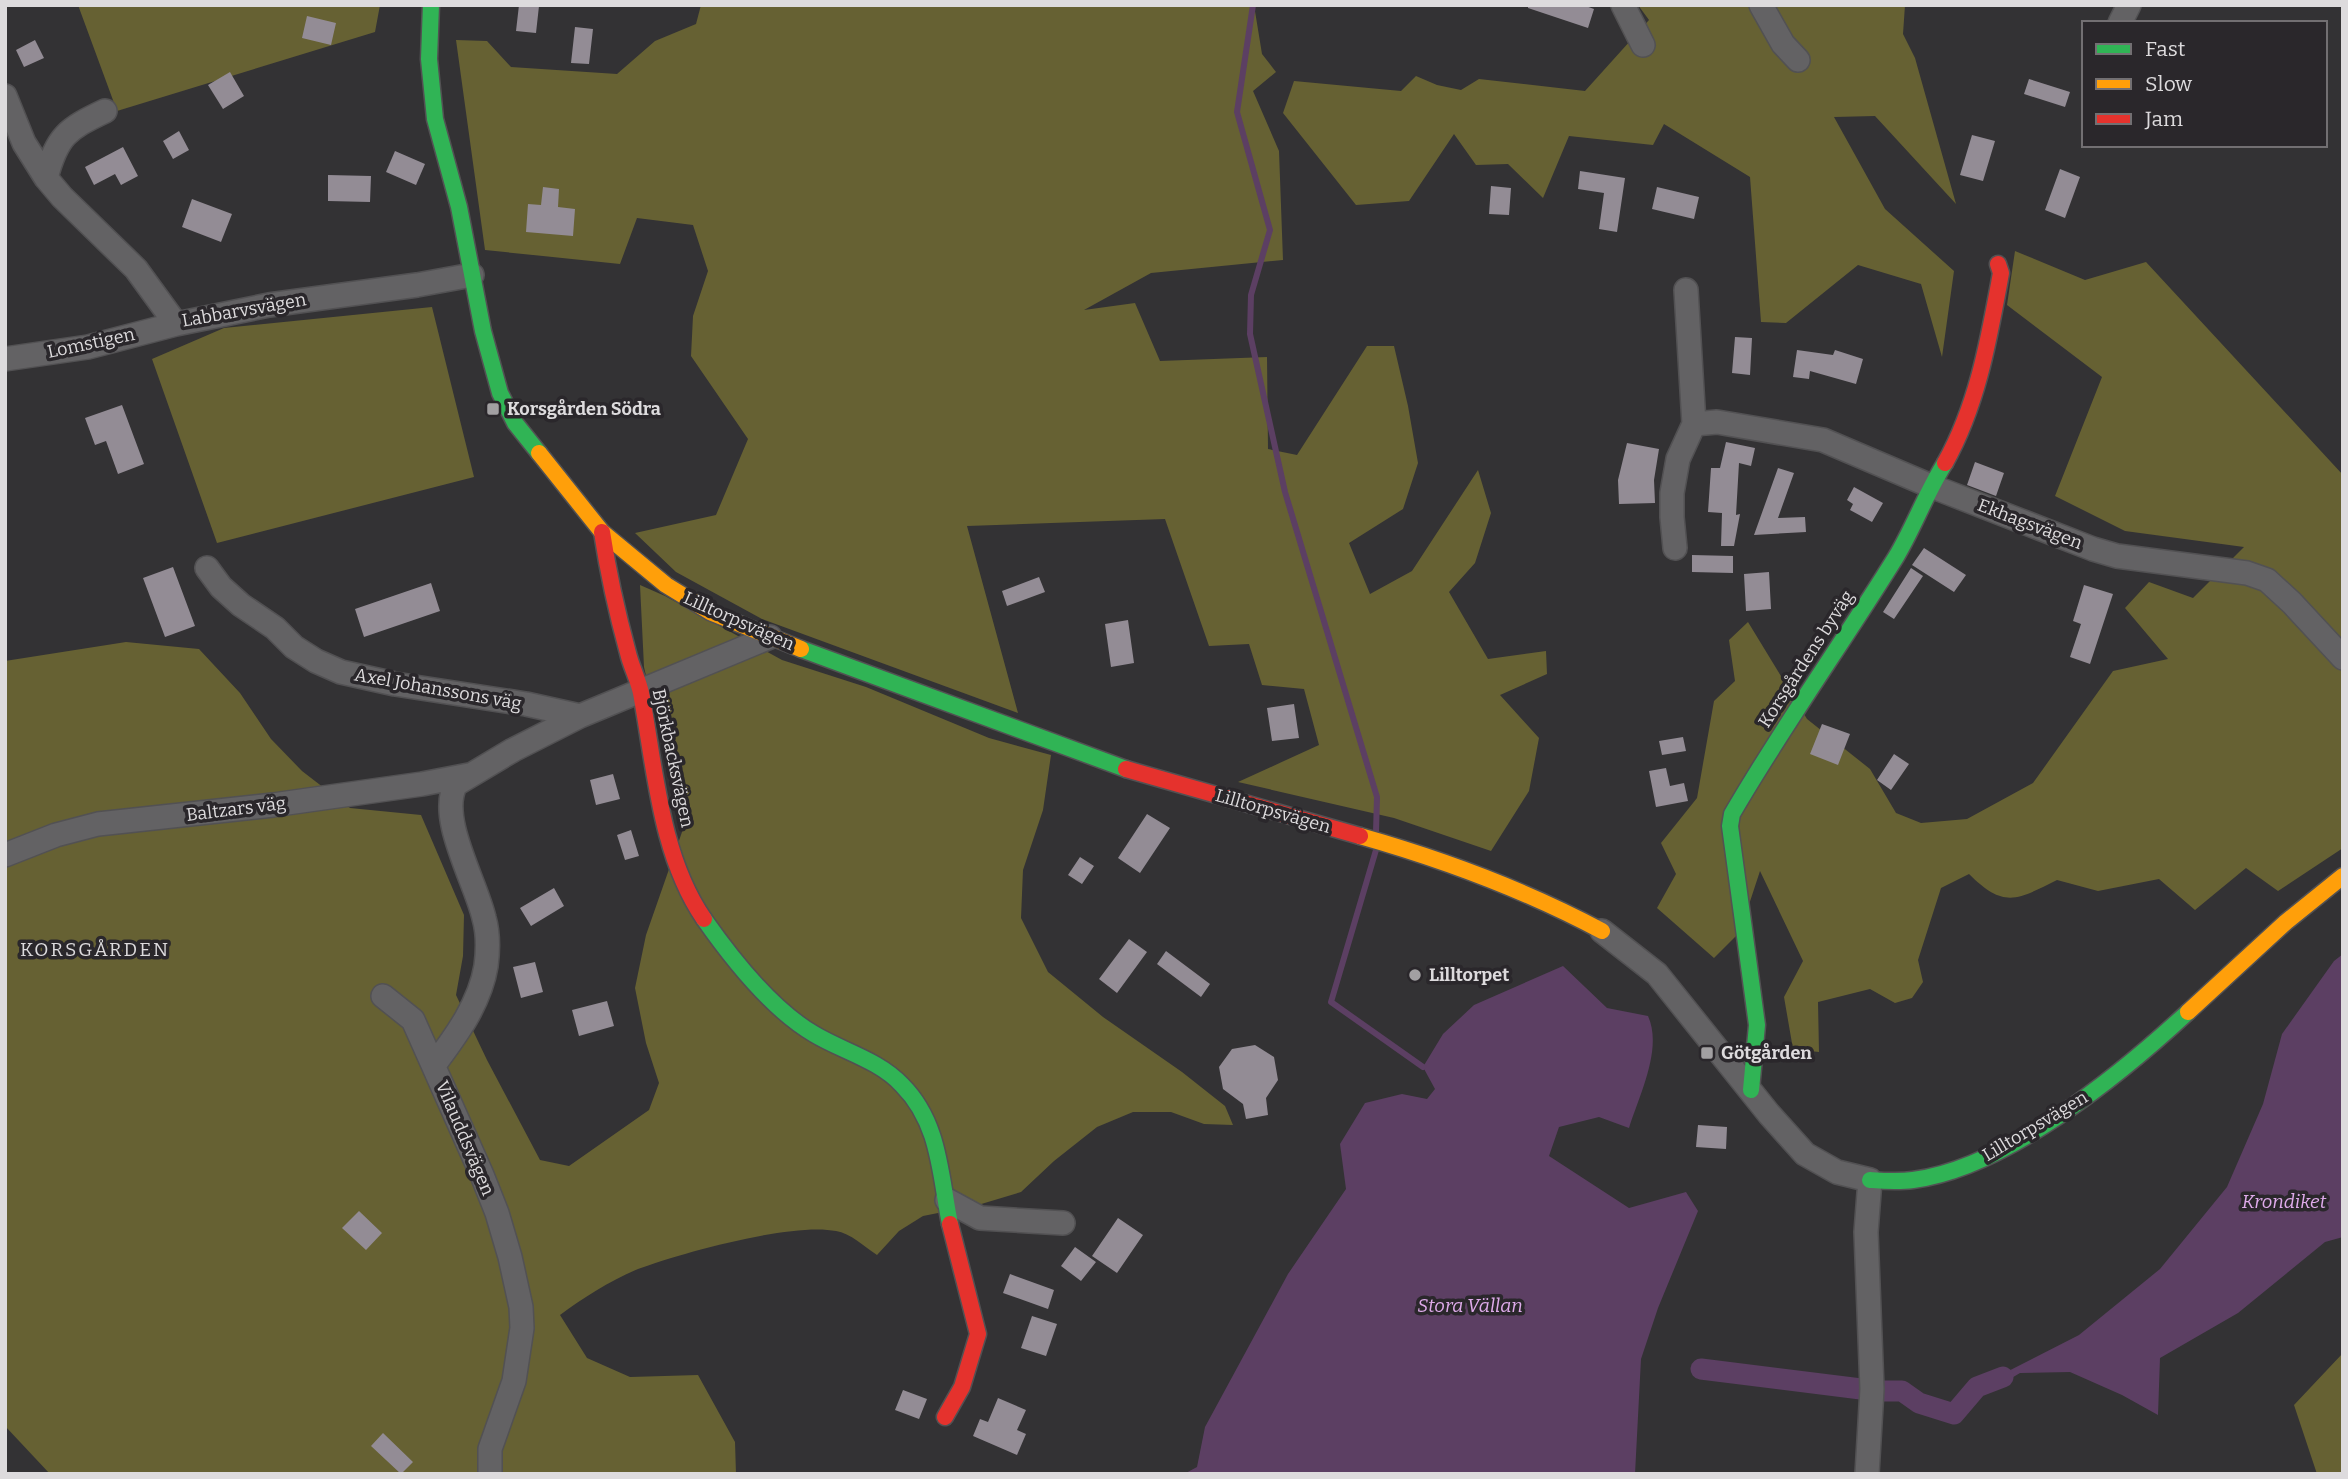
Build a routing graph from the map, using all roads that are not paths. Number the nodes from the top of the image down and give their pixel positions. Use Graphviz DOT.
graph roads {
  1 [pos="431,5"];
  2 [pos="1623,5"];
  3 [pos="1761,5"];
  4 [pos="2129,5"];
  5 [pos="2121,21"];
  6 [pos="1643,45"];
  7 [pos="1798,60"];
  8 [pos="5,96"];
  9 [pos="105,111"];
  10 [pos="46,178"];
  11 [pos="1998,264"];
  12 [pos="472,275"];
  13 [pos="1686,290"];
  14 [pos="176,324"];
  15 [pos="5,359"];
  16 [pos="1694,424"];
  17 [pos="1931,486"];
  18 [pos="602,532"];
  19 [pos="1675,548"];
  20 [pos="207,568"];
  21 [pos="770,637"];
  22 [pos="2343,658"];
  23 [pos="640,690"];
  24 [pos="580,716"];
  25 [pos="469,775"];
  26 [pos="5,855"];
  27 [pos="2343,876"];
  28 [pos="1602,931"];
  29 [pos="383,996"];
  30 [pos="433,1065"];
  31 [pos="1751,1090"];
  32 [pos="1870,1180"];
  33 [pos="947,1200"];
  34 [pos="1063,1223"];
  35 [pos="945,1417"];
  36 [pos="490,1474"];
  37 [pos="1867,1474"];
  1 -- 12 [label="street, Lilltorpsvägen"];
  2 -- 6 [label="street"];
  3 -- 7 [label="street"];
  4 -- 5 [label="street"];
  8 -- 10 [label="street, Labbarvsvägen"];
  9 -- 10 [label="street"];
  10 -- 14 [label="street, Labbarvsvägen"];
  11 -- 17 [label="street, Korsgårdens byväg"];
  12 -- 14 [label="street, Labbarvsvägen"];
  12 -- 18 [label="street, Lilltorpsvägen"];
  13 -- 16 [label="street"];
  14 -- 15 [label="street, Lomstigen"];
  16 -- 17 [label="street, Ekhagsvägen"];
  16 -- 19 [label="street"];
  17 -- 22 [label="street, Ekhagsvägen"];
  17 -- 31 [label="street, Korsgårdens byväg"];
  18 -- 21 [label="street, Lilltorpsvägen"];
  18 -- 23 [label="street, Björkbacksvägen"];
  20 -- 24 [label="street, Axel Johanssons väg"];
  21 -- 23 [label="street, Vilauddsvägen"];
  21 -- 28 [label="street, Lilltorpsvägen"];
  23 -- 24 [label="street, Vilauddsvägen"];
  23 -- 33 [label="street, Björkbacksvägen"];
  24 -- 25 [label="street, Vilauddsvägen"];
  25 -- 26 [label="street, Baltzars väg"];
  25 -- 30 [label="street, Vilauddsvägen"];
  27 -- 32 [label="street, Lilltorpsvägen"];
  28 -- 31 [label="street, Lilltorpsvägen"];
  29 -- 30 [label="street"];
  30 -- 36 [label="street, Vilauddsvägen"];
  31 -- 32 [label="street, Lilltorpsvägen"];
  32 -- 37 [label="street"];
  33 -- 34 [label="street"];
  33 -- 35 [label="street, Björkbacksvägen"];
}
